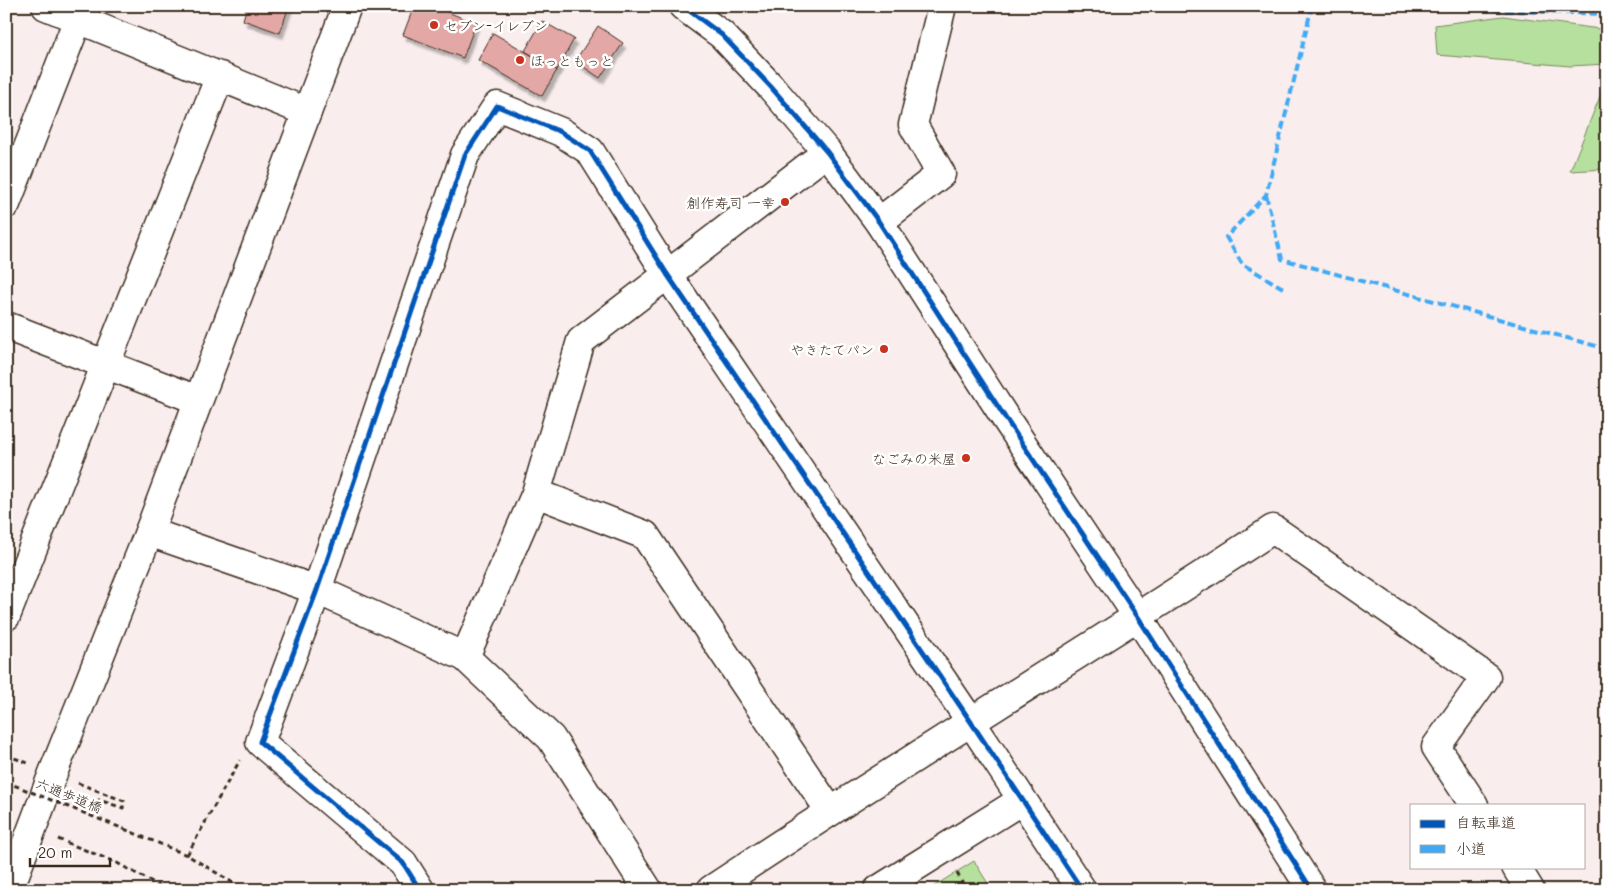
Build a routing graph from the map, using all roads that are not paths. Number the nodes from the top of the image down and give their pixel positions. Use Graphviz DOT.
graph roads {
  1 [pos="46,6"];
  2 [pos="347,6"];
  3 [pos="683,6"];
  4 [pos="942,6"];
  5 [pos="78,19"];
  6 [pos="220,76"];
  7 [pos="307,112"];
  8 [pos="828,152"];
  9 [pos="6,204"];
  10 [pos="879,222"];
  11 [pos="667,274"];
  12 [pos="6,326"];
  13 [pos="106,364"];
  14 [pos="198,400"];
  15 [pos="536,492"];
  16 [pos="149,532"];
  17 [pos="317,590"];
  18 [pos="6,616"];
  19 [pos="1138,617"];
  20 [pos="465,657"];
  21 [pos="971,722"];
  22 [pos="1022,800"];
  23 [pos="1473,804"];
  24 [pos="830,810"];
  25 [pos="1517,868"];
  26 [pos="9,890"];
  27 [pos="420,890"];
  28 [pos="648,890"];
  29 [pos="711,890"];
  30 [pos="878,890"];
  31 [pos="1082,890"];
  32 [pos="1312,890"];
  33 [pos="1530,890"];
  1 -- 5 [label="street"];
  2 -- 7 [label="street"];
  3 -- 8 [label="street"];
  4 -- 10 [label="street"];
  5 -- 6 [label="street"];
  5 -- 9 [label="street"];
  6 -- 7 [label="street"];
  6 -- 13 [label="street"];
  7 -- 14 [label="street"];
  8 -- 10 [label="street"];
  8 -- 11 [label="street"];
  10 -- 19 [label="street"];
  11 -- 15 [label="street"];
  11 -- 17 [label="street"];
  11 -- 21 [label="street"];
  12 -- 13 [label="street"];
  13 -- 14 [label="street"];
  13 -- 18 [label="street"];
  14 -- 16 [label="street"];
  15 -- 20 [label="street"];
  15 -- 24 [label="street"];
  16 -- 17 [label="street"];
  16 -- 26 [label="street"];
  17 -- 20 [label="street"];
  17 -- 27 [label="street"];
  19 -- 21 [label="street"];
  19 -- 23 [label="street"];
  19 -- 32 [label="street"];
  20 -- 28 [label="street"];
  21 -- 22 [label="street"];
  21 -- 24 [label="street"];
  22 -- 30 [label="street"];
  22 -- 31 [label="street"];
  24 -- 29 [label="street"];
  25 -- 33 [label="street"];
}
